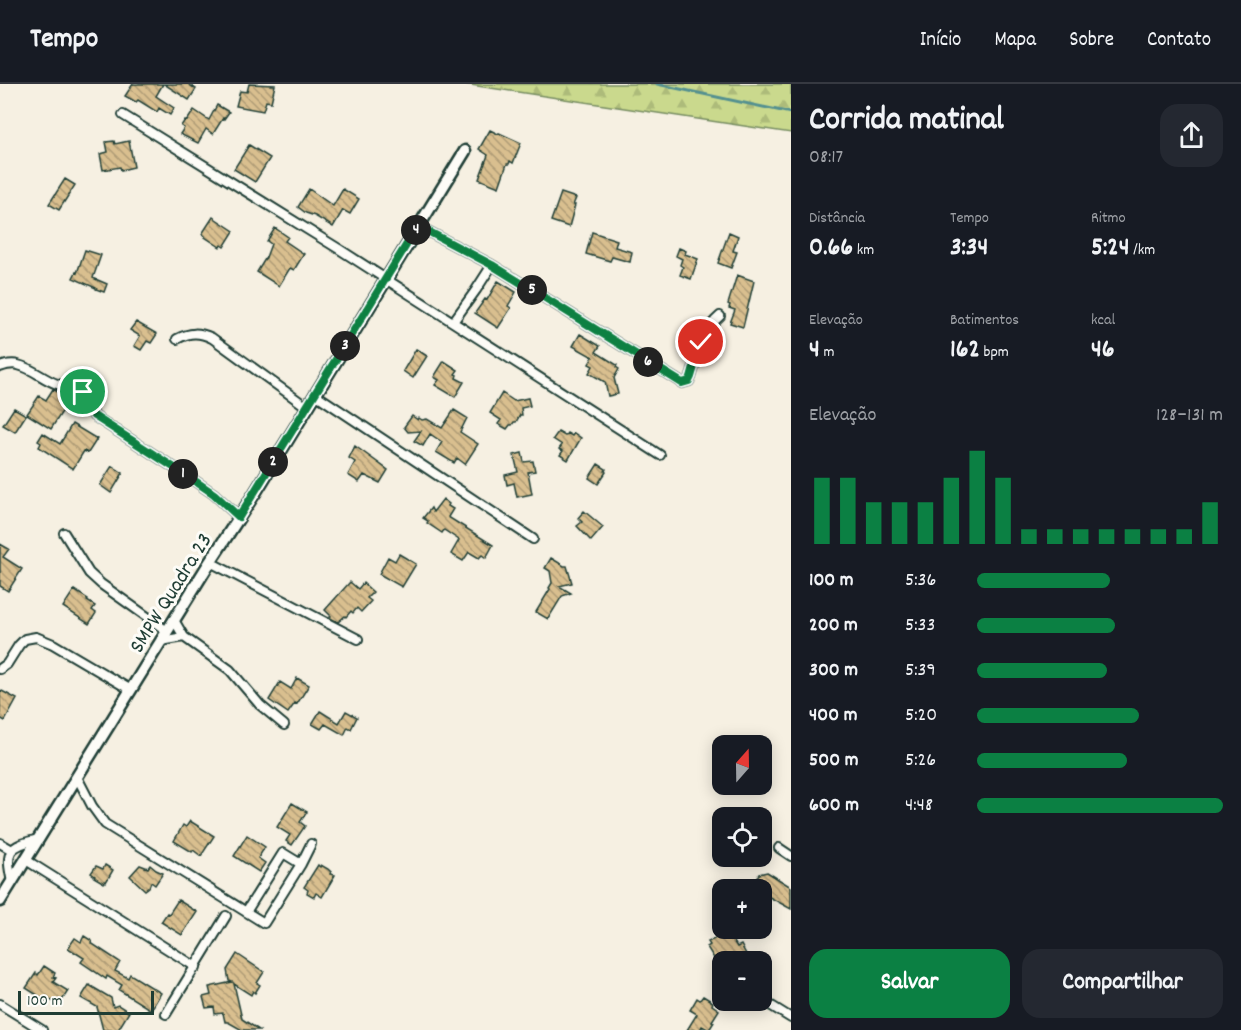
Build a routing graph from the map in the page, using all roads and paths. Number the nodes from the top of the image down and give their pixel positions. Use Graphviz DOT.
graph roads {
  1 [pos="123,116"];
  2 [pos="465,151"];
  3 [pos="418,226"];
  4 [pos="492,265"];
  5 [pos="386,280"];
  6 [pos="720,316"];
  7 [pos="453,322"];
  8 [pos="177,339"];
  9 [pos="0,368"];
  10 [pos="315,394"];
  11 [pos="307,407"];
  12 [pos="660,454"];
  13 [pos="239,517"];
  14 [pos="64,533"];
  15 [pos="533,539"];
  16 [pos="210,562"];
  17 [pos="174,620"];
  18 [pos="164,636"];
  19 [pos="184,637"];
  20 [pos="358,639"];
  21 [pos="0,669"];
  22 [pos="131,690"];
  23 [pos="284,725"];
  24 [pos="77,777"];
  25 [pos="39,839"];
  26 [pos="0,843"];
  27 [pos="311,844"];
  28 [pos="779,848"];
  29 [pos="12,850"];
  30 [pos="791,856"];
  31 [pos="26,860"];
  32 [pos="301,864"];
  33 [pos="12,882"];
  34 [pos="0,901"];
  35 [pos="246,912"];
  36 [pos="226,916"];
  37 [pos="196,967"];
  38 [pos="0,1004"];
  39 [pos="772,1006"];
  40 [pos="166,1014"];
  41 [pos="791,1018"];
  42 [pos="42,1030"];
  1 -- 5 [label="street"];
  2 -- 3 [label="street, SMPW Quadra 23"];
  3 -- 4 [label="street"];
  3 -- 5 [label="street, SMPW Quadra 23"];
  4 -- 6 [label="street"];
  4 -- 7 [label="street"];
  5 -- 7 [label="street"];
  5 -- 10 [label="street, SMPW Quadra 23"];
  7 -- 12 [label="street"];
  8 -- 11 [label="street"];
  9 -- 13 [label="street"];
  10 -- 11 [label="street, SMPW Quadra 23"];
  10 -- 15 [label="street"];
  11 -- 13 [label="street, SMPW Quadra 23"];
  13 -- 16 [label="street, SMPW Quadra 23"];
  14 -- 18 [label="street"];
  16 -- 17 [label="street, SMPW Quadra 23"];
  16 -- 20 [label="street"];
  17 -- 18 [label="street, SMPW Quadra 23"];
  17 -- 19 [label="street"];
  18 -- 19 [label="street"];
  18 -- 22 [label="street, SMPW Quadra 23"];
  19 -- 23 [label="street"];
  21 -- 22 [label="street"];
  22 -- 24 [label="street, SMPW Quadra 23"];
  24 -- 25 [label="street, SMPW Quadra 23"];
  24 -- 35 [label="street"];
  25 -- 29 [label="street"];
  25 -- 31 [label="street, SMPW Quadra 23"];
  26 -- 29 [label="street"];
  27 -- 32 [label="street"];
  28 -- 30 [label="street"];
  29 -- 33 [label="street"];
  31 -- 33 [label="street, SMPW Quadra 23"];
  31 -- 37 [label="street"];
  32 -- 35 [label="street"];
  32 -- 35 [label="street"];
  33 -- 34 [label="street, SMPW Quadra 23"];
  36 -- 37 [label="street"];
  37 -- 40 [label="street"];
  38 -- 42 [label="street"];
  39 -- 41 [label="street"];
}
